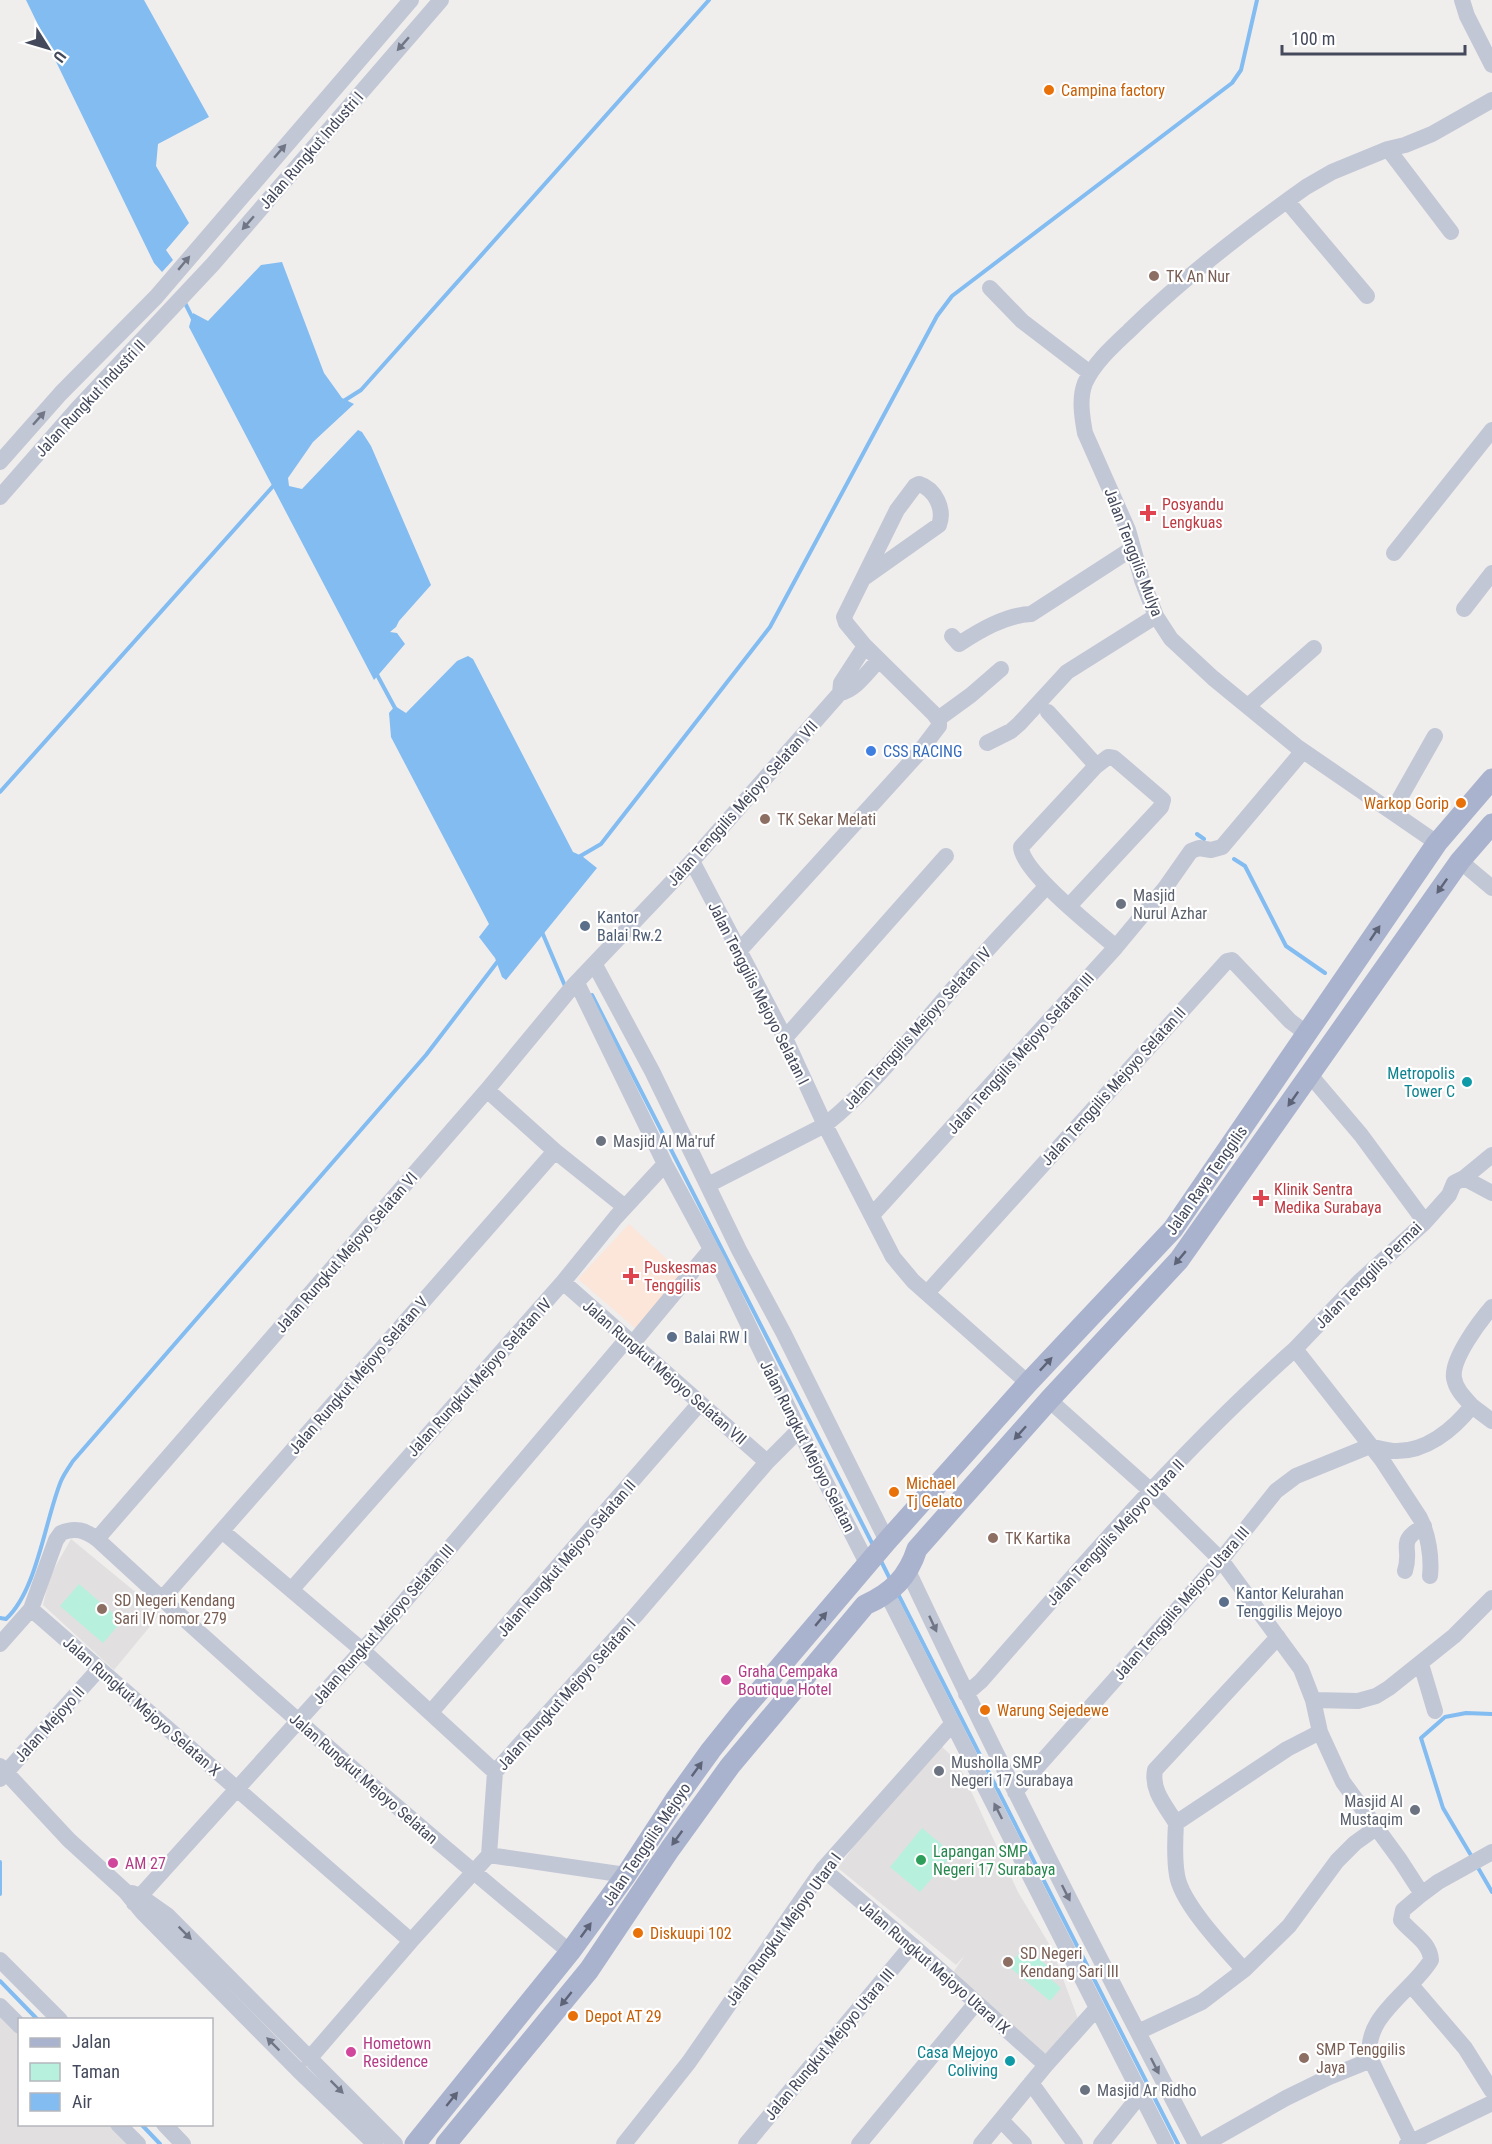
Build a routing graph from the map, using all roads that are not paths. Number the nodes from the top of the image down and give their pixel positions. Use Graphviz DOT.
graph roads {
  1 [pos="411,0"];
  2 [pos="441,0"];
  3 [pos="1462,0"];
  4 [pos="1492,65"];
  5 [pos="1492,100"];
  6 [pos="1388,149"];
  7 [pos="1287,201"];
  8 [pos="1451,232"];
  9 [pos="166,284"];
  10 [pos="990,288"];
  11 [pos="1367,296"];
  12 [pos="179,301"];
  13 [pos="1090,373"];
  14 [pos="1492,430"];
  15 [pos="0,462"];
  16 [pos="0,497"];
  17 [pos="1134,548"];
  18 [pos="1394,553"];
  19 [pos="1492,573"];
  20 [pos="864,578"];
  21 [pos="1464,609"];
  22 [pos="1156,616"];
  23 [pos="952,636"];
  24 [pos="865,646"];
  25 [pos="1314,648"];
  26 [pos="879,660"];
  27 [pos="1000,669"];
  28 [pos="840,693"];
  29 [pos="1248,706"];
  30 [pos="1048,712"];
  31 [pos="938,719"];
  32 [pos="1435,736"];
  33 [pos="987,743"];
  34 [pos="1303,751"];
  35 [pos="1095,767"];
  36 [pos="1487,786"];
  37 [pos="1392,812"];
  38 [pos="1492,824"];
  39 [pos="1437,843"];
  40 [pos="946,856"];
  41 [pos="692,861"];
  42 [pos="1460,861"];
  43 [pos="1047,886"];
  44 [pos="1492,888"];
  45 [pos="1069,906"];
  46 [pos="1116,947"];
  47 [pos="739,951"];
  48 [pos="595,965"];
  49 [pos="577,983"];
  50 [pos="1305,1034"];
  51 [pos="784,1038"];
  52 [pos="1310,1075"];
  53 [pos="487,1090"];
  54 [pos="825,1125"];
  55 [pos="555,1151"];
  56 [pos="1492,1155"];
  57 [pos="665,1164"];
  58 [pos="1464,1178"];
  59 [pos="708,1185"];
  60 [pos="1492,1193"];
  61 [pos="625,1208"];
  62 [pos="873,1214"];
  63 [pos="1425,1222"];
  64 [pos="725,1255"];
  65 [pos="563,1282"];
  66 [pos="927,1293"];
  67 [pos="1105,1300"];
  68 [pos="1492,1306"];
  69 [pos="1124,1319"];
  70 [pos="630,1341"];
  71 [pos="1295,1349"];
  72 [pos="1028,1383"];
  73 [pos="1049,1400"];
  74 [pos="700,1403"];
  75 [pos="1472,1406"];
  76 [pos="1492,1421"];
  77 [pos="799,1431"];
  78 [pos="1370,1446"];
  79 [pos="767,1462"];
  80 [pos="948,1473"];
  81 [pos="1150,1490"];
  82 [pos="966,1492"];
  83 [pos="1424,1526"];
  84 [pos="222,1531"];
  85 [pos="97,1539"];
  86 [pos="877,1554"];
  87 [pos="1221,1560"];
  88 [pos="1406,1571"];
  89 [pos="1430,1576"];
  90 [pos="897,1583"];
  91 [pos="292,1589"];
  92 [pos="1492,1598"];
  93 [pos="162,1599"];
  94 [pos="31,1609"];
  95 [pos="1278,1637"];
  96 [pos="0,1644"];
  97 [pos="362,1650"];
  98 [pos="1421,1664"];
  99 [pos="99,1669"];
  100 [pos="966,1694"];
  101 [pos="1312,1700"];
  102 [pos="1435,1711"];
  103 [pos="431,1712"];
  104 [pos="739,1715"];
  105 [pos="299,1721"];
  106 [pos="953,1723"];
  107 [pos="758,1731"];
  108 [pos="1320,1732"];
  109 [pos="495,1772"];
  110 [pos="2,1773"];
  111 [pos="237,1790"];
  112 [pos="1016,1792"];
  113 [pos="1176,1823"];
  114 [pos="1018,1825"];
  115 [pos="1376,1828"];
  116 [pos="1492,1852"];
  117 [pos="489,1855"];
  118 [pos="823,1869"];
  119 [pos="472,1871"];
  120 [pos="626,1875"];
  121 [pos="1422,1894"];
  122 [pos="133,1897"];
  123 [pos="411,1941"];
  124 [pos="912,1945"];
  125 [pos="570,1952"];
  126 [pos="0,1960"];
  127 [pos="1244,1970"];
  128 [pos="1411,1985"];
  129 [pos="976,2003"];
  130 [pos="0,2006"];
  131 [pos="1097,2008"];
  132 [pos="59,2018"];
  133 [pos="18,2024"];
  134 [pos="1138,2032"];
  135 [pos="502,2038"];
  136 [pos="523,2053"];
  137 [pos="309,2059"];
  138 [pos="1371,2060"];
  139 [pos="1046,2065"];
  140 [pos="1489,2079"];
  141 [pos="1031,2083"];
  142 [pos="1141,2094"];
  143 [pos="1492,2103"];
  144 [pos="1001,2120"];
  145 [pos="120,2126"];
  146 [pos="166,2126"];
  147 [pos="988,2141"];
  148 [pos="1410,2143"];
  149 [pos="138,2144"];
  150 [pos="183,2144"];
  151 [pos="375,2144"];
  152 [pos="395,2144"];
  153 [pos="415,2144"];
  154 [pos="446,2144"];
  155 [pos="624,2144"];
  156 [pos="746,2144"];
  157 [pos="859,2144"];
  158 [pos="1024,2144"];
  159 [pos="1075,2144"];
  160 [pos="1101,2144"];
  161 [pos="1166,2144"];
  162 [pos="1196,2144"];
  163 [pos="1205,2144"];
  9 -- 1 [label="street, Jalan Rungkut Industri I, one-way"];
  2 -- 12 [label="street, Jalan Rungkut Industri I, one-way"];
  3 -- 4 [label="street"];
  5 -- 6 [label="street, Jalan Tenggilis Mulya"];
  6 -- 7 [label="street, Jalan Tenggilis Mulya"];
  6 -- 8 [label="street"];
  7 -- 11 [label="street"];
  7 -- 13 [label="street, Jalan Tenggilis Mulya"];
  9 -- 12 [label="street"];
  15 -- 9 [label="street, Jalan Rungkut Industri II, one-way"];
  10 -- 13 [label="street"];
  12 -- 16 [label="street, Jalan Rungkut Industri II"];
  13 -- 17 [label="street, Jalan Tenggilis Mulya"];
  14 -- 18 [label="street"];
  17 -- 22 [label="street, Jalan Tenggilis Mulya"];
  17 -- 23 [label="street"];
  19 -- 21 [label="street"];
  20 -- 20 [label="street"];
  20 -- 24 [label="street"];
  22 -- 29 [label="street, Jalan Tenggilis Mulya"];
  22 -- 33 [label="street"];
  24 -- 26 [label="street"];
  24 -- 28 [label="street, Jalan Tenggilis Mejoyo Selatan VII"];
  25 -- 29 [label="street"];
  26 -- 28 [label="street, Jalan Tenggilis Mejoyo Selatan VII"];
  26 -- 31 [label="street"];
  27 -- 31 [label="street"];
  28 -- 41 [label="street, Jalan Tenggilis Mejoyo Selatan VII"];
  29 -- 34 [label="street, Jalan Tenggilis Mulya"];
  30 -- 35 [label="street"];
  31 -- 47 [label="street"];
  32 -- 37 [label="street"];
  34 -- 37 [label="street, Jalan Tenggilis Mulya"];
  34 -- 46 [label="street, Jalan Tenggilis Mejoyo Selatan III"];
  35 -- 43 [label="street"];
  35 -- 45 [label="street"];
  36 -- 39 [label="main road, Jalan Raya Tenggilis"];
  37 -- 39 [label="street, Jalan Tenggilis Mulya"];
  38 -- 42 [label="main road, Jalan Raya Tenggilis"];
  50 -- 39 [label="main road, Jalan Raya Tenggilis, one-way"];
  40 -- 51 [label="street"];
  41 -- 47 [label="street, Jalan Tenggilis Mejoyo Selatan I"];
  41 -- 48 [label="street, Jalan Tenggilis Mejoyo Selatan VII"];
  42 -- 44 [label="street"];
  42 -- 52 [label="main road, Jalan Raya Tenggilis, one-way"];
  43 -- 45 [label="street"];
  43 -- 54 [label="street, Jalan Tenggilis Mejoyo Selatan IV"];
  45 -- 46 [label="street"];
  46 -- 62 [label="street, Jalan Tenggilis Mejoyo Selatan III"];
  47 -- 51 [label="street, Jalan Tenggilis Mejoyo Selatan I"];
  48 -- 49 [label="street, Jalan Rungkut Mejoyo Selatan VI"];
  48 -- 59 [label="street, Jalan Rungkut Mejoyo Selatan"];
  49 -- 53 [label="street, Jalan Rungkut Mejoyo Selatan VI"];
  49 -- 57 [label="street, Jalan Rungkut Mejoyo Selatan"];
  50 -- 66 [label="street, Jalan Tenggilis Mejoyo Selatan II"];
  50 -- 67 [label="main road, Jalan Raya Tenggilis"];
  51 -- 54 [label="street, Jalan Tenggilis Mejoyo Selatan I"];
  52 -- 63 [label="street, Jalan Tenggilis Permai"];
  52 -- 69 [label="main road, Jalan Raya Tenggilis, one-way"];
  53 -- 55 [label="street"];
  53 -- 85 [label="street, Jalan Rungkut Mejoyo Selatan VI"];
  54 -- 59 [label="street, Jalan Tenggilis Mejoyo Selatan IV"];
  54 -- 62 [label="street, Jalan Tenggilis Mejoyo Selatan I"];
  55 -- 61 [label="street"];
  55 -- 84 [label="street, Jalan Rungkut Mejoyo Selatan V"];
  56 -- 58 [label="street"];
  57 -- 61 [label="street, Jalan Rungkut Mejoyo Selatan IV"];
  57 -- 64 [label="street, Jalan Rungkut Mejoyo Selatan"];
  58 -- 60 [label="street"];
  58 -- 63 [label="street"];
  59 -- 64 [label="street, Jalan Rungkut Mejoyo Selatan"];
  61 -- 65 [label="street, Jalan Rungkut Mejoyo Selatan IV"];
  62 -- 66 [label="street, Jalan Tenggilis Mejoyo Selatan I"];
  63 -- 71 [label="street, Jalan Tenggilis Permai"];
  64 -- 70 [label="street, Jalan Rungkut Mejoyo Selatan III"];
  64 -- 77 [label="street, Jalan Rungkut Mejoyo Selatan"];
  64 -- 86 [label="street, Jalan Rungkut Mejoyo Selatan"];
  65 -- 70 [label="street, Jalan Rungkut Mejoyo Selatan VII"];
  65 -- 91 [label="street, Jalan Rungkut Mejoyo Selatan IV"];
  66 -- 72 [label="street, Jalan Tenggilis Mejoyo Selatan I"];
  67 -- 69 [label="main road"];
  72 -- 67 [label="main road, Jalan Raya Tenggilis, one-way"];
  68 -- 75 [label="street"];
  69 -- 73 [label="main road, Jalan Raya Tenggilis"];
  70 -- 74 [label="street, Jalan Rungkut Mejoyo Selatan VII"];
  70 -- 97 [label="street, Jalan Rungkut Mejoyo Selatan III"];
  71 -- 78 [label="street"];
  71 -- 81 [label="street, Jalan Tenggilis Mejoyo Utara II"];
  72 -- 80 [label="main road, Jalan Raya Tenggilis"];
  73 -- 81 [label="street"];
  73 -- 82 [label="main road, Jalan Raya Tenggilis, one-way"];
  74 -- 79 [label="street, Jalan Rungkut Mejoyo Selatan VII"];
  74 -- 103 [label="street, Jalan Rungkut Mejoyo Selatan II"];
  75 -- 76 [label="street"];
  75 -- 78 [label="street"];
  77 -- 79 [label="street, Jalan Rungkut Mejoyo Selatan I"];
  77 -- 86 [label="street, Jalan Rungkut Mejoyo Selatan"];
  78 -- 83 [label="street"];
  78 -- 87 [label="street, Jalan Tenggilis Mejoyo Utara III"];
  79 -- 109 [label="street, Jalan Rungkut Mejoyo Selatan I"];
  80 -- 82 [label="main road"];
  80 -- 86 [label="main road, Jalan Raya Tenggilis"];
  81 -- 87 [label="street"];
  81 -- 100 [label="street, Jalan Tenggilis Mejoyo Utara II"];
  82 -- 90 [label="main road, Jalan Raya Tenggilis"];
  83 -- 88 [label="street"];
  83 -- 89 [label="street"];
  84 -- 91 [label="street"];
  84 -- 93 [label="street, Jalan Rungkut Mejoyo Selatan V"];
  85 -- 93 [label="street"];
  85 -- 94 [label="street"];
  104 -- 86 [label="main road, Jalan Tenggilis Mejoyo, one-way"];
  87 -- 95 [label="street"];
  87 -- 112 [label="street, Jalan Tenggilis Mejoyo Utara III"];
  90 -- 100 [label="street, one-way"];
  90 -- 106 [label="street"];
  90 -- 107 [label="main road, Jalan Tenggilis Mejoyo"];
  91 -- 97 [label="street"];
  92 -- 98 [label="street"];
  93 -- 105 [label="street, Jalan Rungkut Mejoyo Selatan"];
  94 -- 96 [label="street"];
  94 -- 99 [label="street, Jalan Rungkut Mejoyo Selatan X"];
  95 -- 101 [label="street"];
  95 -- 113 [label="street"];
  97 -- 103 [label="street"];
  97 -- 105 [label="street, Jalan Rungkut Mejoyo Selatan III"];
  98 -- 101 [label="street"];
  98 -- 102 [label="street"];
  99 -- 110 [label="street, Jalan Mejoyo II"];
  99 -- 111 [label="street, Jalan Rungkut Mejoyo Selatan X"];
  100 -- 112 [label="street"];
  101 -- 108 [label="street"];
  103 -- 109 [label="street"];
  104 -- 107 [label="main road"];
  120 -- 104 [label="main road, Jalan Tenggilis Mejoyo, one-way"];
  105 -- 111 [label="street, Jalan Rungkut Mejoyo Selatan III"];
  105 -- 119 [label="street, Jalan Rungkut Mejoyo Selatan"];
  114 -- 106 [label="street, one-way"];
  106 -- 118 [label="street, Jalan Rungkut Mejoyo Utara I"];
  107 -- 136 [label="main road, Jalan Tenggilis Mejoyo, one-way"];
  108 -- 113 [label="street"];
  108 -- 115 [label="street"];
  109 -- 117 [label="street, Jalan Rungkut Mejoyo Selatan I"];
  110 -- 122 [label="street"];
  111 -- 122 [label="street, Jalan Rungkut Mejoyo Selatan III"];
  111 -- 123 [label="street, Jalan Rungkut Mejoyo Selatan X"];
  112 -- 114 [label="street"];
  113 -- 127 [label="street"];
  114 -- 131 [label="street"];
  114 -- 134 [label="street, one-way"];
  115 -- 121 [label="street"];
  115 -- 127 [label="street"];
  116 -- 121 [label="street"];
  117 -- 119 [label="street"];
  117 -- 120 [label="street"];
  118 -- 124 [label="street, Jalan Rungkut Mejoyo Utara IX"];
  118 -- 155 [label="street, Jalan Rungkut Mejoyo Utara I"];
  119 -- 123 [label="street"];
  119 -- 125 [label="street, Jalan Rungkut Mejoyo Selatan"];
  125 -- 120 [label="main road, Jalan Tenggilis Mejoyo, one-way"];
  121 -- 128 [label="street"];
  122 -- 137 [label="street, one-way"];
  151 -- 122 [label="street, one-way"];
  123 -- 137 [label="street"];
  124 -- 129 [label="street, Jalan Rungkut Mejoyo Utara IX"];
  124 -- 156 [label="street, Jalan Rungkut Mejoyo Utara III"];
  125 -- 135 [label="main road, Jalan Tenggilis Mejoyo"];
  126 -- 132 [label="street"];
  127 -- 134 [label="street"];
  128 -- 138 [label="street"];
  128 -- 140 [label="street"];
  129 -- 139 [label="street, Jalan Rungkut Mejoyo Utara IX"];
  129 -- 157 [label="street"];
  130 -- 133 [label="street"];
  131 -- 139 [label="street"];
  131 -- 142 [label="street"];
  134 -- 162 [label="street, one-way"];
  135 -- 136 [label="main road"];
  153 -- 135 [label="main road, Jalan Tenggilis Mejoyo, one-way"];
  136 -- 154 [label="main road, Jalan Tenggilis Mejoyo"];
  137 -- 152 [label="street, one-way"];
  138 -- 148 [label="street"];
  138 -- 163 [label="street"];
  139 -- 141 [label="street"];
  141 -- 144 [label="street"];
  141 -- 159 [label="street"];
  142 -- 160 [label="street"];
  142 -- 161 [label="street"];
  143 -- 148 [label="street"];
  144 -- 147 [label="street"];
  144 -- 158 [label="street"];
  145 -- 149 [label="street"];
  146 -- 150 [label="street"];
}
